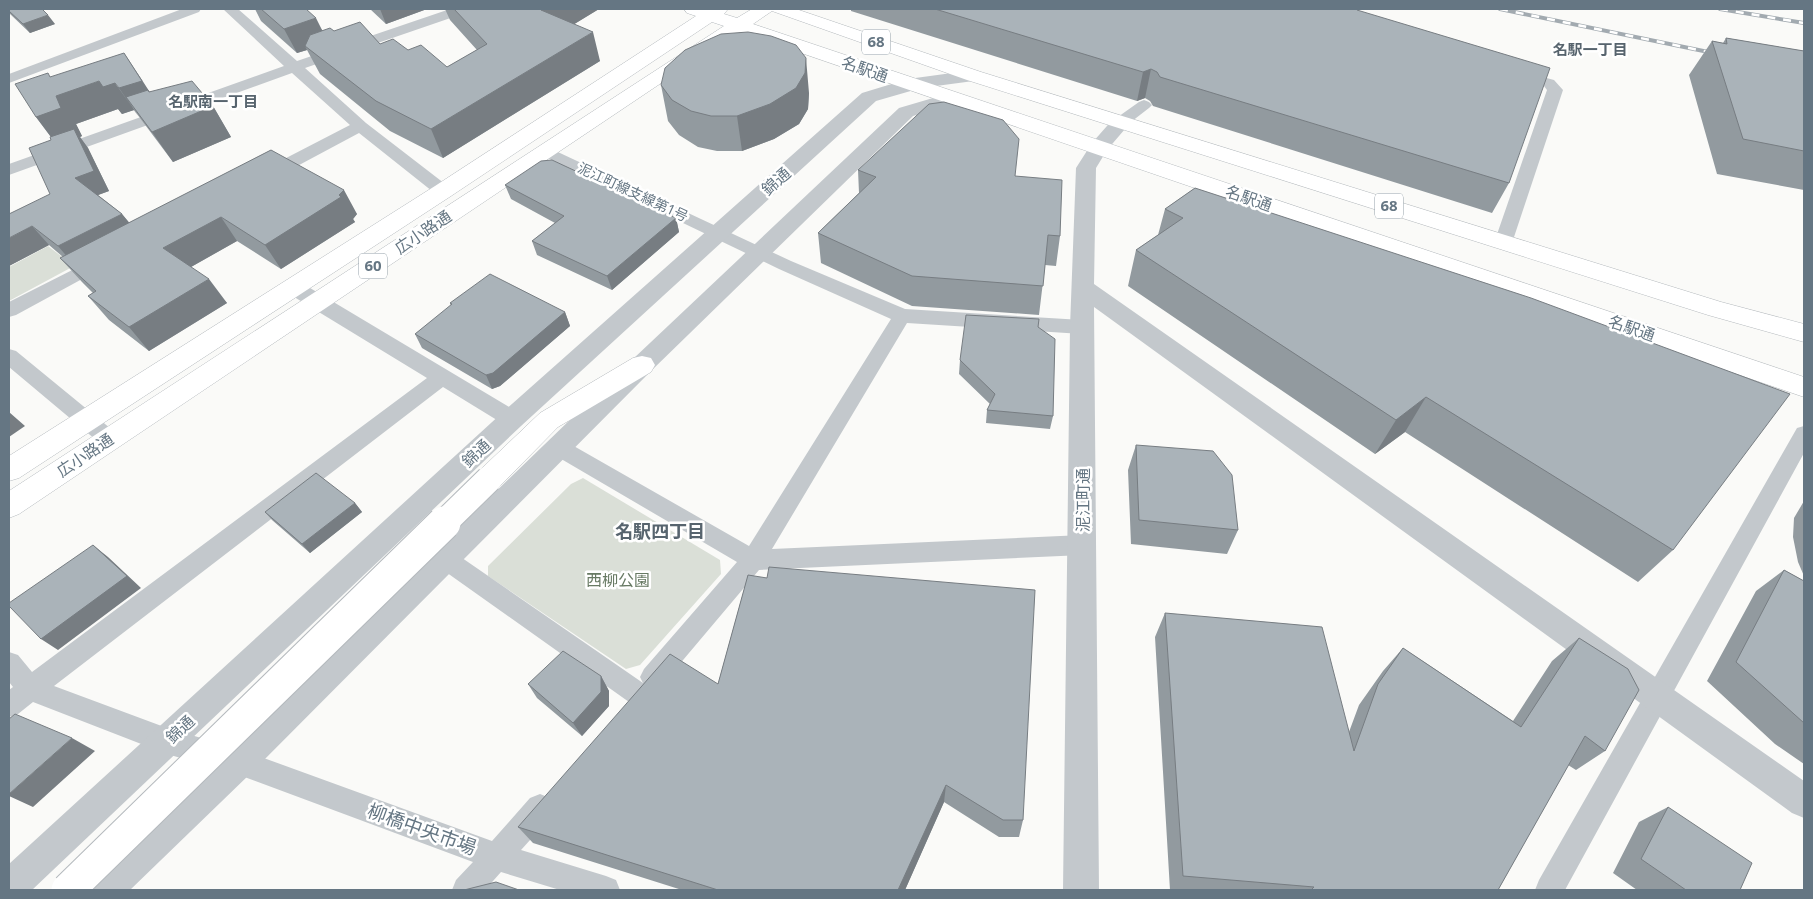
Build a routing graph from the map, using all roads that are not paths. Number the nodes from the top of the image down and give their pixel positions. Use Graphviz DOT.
graph roads {
  1 [pos="194,9"];
  2 [pos="230,9"];
  3 [pos="463,9"];
  4 [pos="764,9"];
  5 [pos="778,9"];
  6 [pos="707,11"];
  7 [pos="738,26"];
  8 [pos="294,67"];
  9 [pos="1507,72"];
  10 [pos="974,76"];
  11 [pos="9,79"];
  12 [pos="909,84"];
  13 [pos="966,103"];
  14 [pos="1144,105"];
  15 [pos="1121,122"];
  16 [pos="360,126"];
  17 [pos="1099,147"];
  18 [pos="545,151"];
  19 [pos="9,170"];
  20 [pos="249,184"];
  21 [pos="443,191"];
  22 [pos="720,233"];
  23 [pos="1504,243"];
  24 [pos="759,252"];
  25 [pos="112,256"];
  26 [pos="293,287"];
  27 [pos="1084,288"];
  28 [pos="318,302"];
  29 [pos="9,310"];
  30 [pos="902,316"];
  31 [pos="1082,327"];
  32 [pos="1804,333"];
  33 [pos="9,356"];
  34 [pos="642,365"];
  35 [pos="442,378"];
  36 [pos="1804,387"];
  37 [pos="512,420"];
  38 [pos="86,421"];
  39 [pos="1804,434"];
  40 [pos="110,440"];
  41 [pos="558,447"];
  42 [pos="9,470"];
  43 [pos="9,506"];
  44 [pos="1083,545"];
  45 [pos="444,558"];
  46 [pos="753,560"];
  47 [pos="9,663"];
  48 [pos="30,689"];
  49 [pos="1657,697"];
  50 [pos="9,705"];
  51 [pos="167,741"];
  52 [pos="239,762"];
  53 [pos="555,790"];
  54 [pos="1804,801"];
  55 [pos="498,856"];
  56 [pos="9,888"];
  57 [pos="68,890"];
  58 [pos="105,890"];
  59 [pos="466,890"];
  60 [pos="606,890"];
  61 [pos="1080,890"];
  62 [pos="1549,890"];
  1 -- 11 [label="street"];
  2 -- 8 [label="street"];
  3 -- 8 [label="street"];
  4 -- 7 [label="main road, 広小路通 / 60"];
  5 -- 10 [label="main road, 名駅通 / 68"];
  6 -- 7 [label="main road, 名駅通 / 68"];
  6 -- 21 [label="main road, 広小路通 / 60"];
  7 -- 12 [label="main road, 名駅通 / 68"];
  7 -- 18 [label="main road, 広小路通 / 60"];
  8 -- 16 [label="street"];
  8 -- 19 [label="street"];
  9 -- 23 [label="street"];
  10 -- 12 [label="street, 錦通"];
  10 -- 15 [label="main road, 名駅通 / 68"];
  12 -- 13 [label="main road, 名駅通 / 68"];
  12 -- 22 [label="street, 錦通"];
  13 -- 17 [label="main road, 名駅通 / 68"];
  13 -- 24 [label="street"];
  14 -- 15 [label="street"];
  15 -- 17 [label="street, 泥江町通"];
  15 -- 23 [label="main road, 名駅通 / 68"];
  16 -- 20 [label="street"];
  16 -- 21 [label="street"];
  17 -- 27 [label="street, 泥江町通"];
  17 -- 36 [label="main road, 名駅通 / 68"];
  18 -- 22 [label="street, 泥江町線支線第1号"];
  18 -- 28 [label="main road, 広小路通 / 60"];
  21 -- 26 [label="main road, 広小路通 / 60"];
  22 -- 24 [label="street, 泥江町線支線第1号"];
  22 -- 37 [label="street, 錦通"];
  23 -- 32 [label="main road, 名駅通 / 68"];
  24 -- 30 [label="street, 泥江町線支線第1号"];
  24 -- 34 [label="street"];
  25 -- 29 [label="street"];
  26 -- 28 [label="street"];
  26 -- 38 [label="main road, 広小路通 / 60"];
  27 -- 31 [label="street, 泥江町通"];
  27 -- 49 [label="street"];
  28 -- 35 [label="street"];
  28 -- 40 [label="main road, 広小路通 / 60"];
  30 -- 31 [label="street"];
  30 -- 46 [label="street"];
  31 -- 44 [label="street, 泥江町通"];
  33 -- 38 [label="street"];
  34 -- 41 [label="street"];
  34 -- 57 [label="main road, bridge"];
  35 -- 37 [label="street"];
  35 -- 48 [label="street"];
  37 -- 51 [label="street, 錦通"];
  38 -- 40 [label="street"];
  38 -- 42 [label="main road, 広小路通 / 60"];
  39 -- 49 [label="street"];
  40 -- 43 [label="main road, 広小路通 / 60"];
  41 -- 45 [label="street"];
  41 -- 46 [label="street"];
  44 -- 46 [label="street"];
  44 -- 61 [label="street, 泥江町通"];
  45 -- 46 [label="street"];
  45 -- 52 [label="street"];
  47 -- 48 [label="street"];
  48 -- 50 [label="street"];
  48 -- 51 [label="street, 柳橋中央市場"];
  49 -- 54 [label="street"];
  49 -- 62 [label="street"];
  51 -- 52 [label="street, 柳橋中央市場"];
  51 -- 56 [label="street, 錦通"];
  52 -- 55 [label="street, 柳橋中央市場"];
  52 -- 58 [label="street"];
  53 -- 55 [label="street"];
  55 -- 59 [label="street"];
  55 -- 60 [label="street, 柳橋中央市場"];
}
